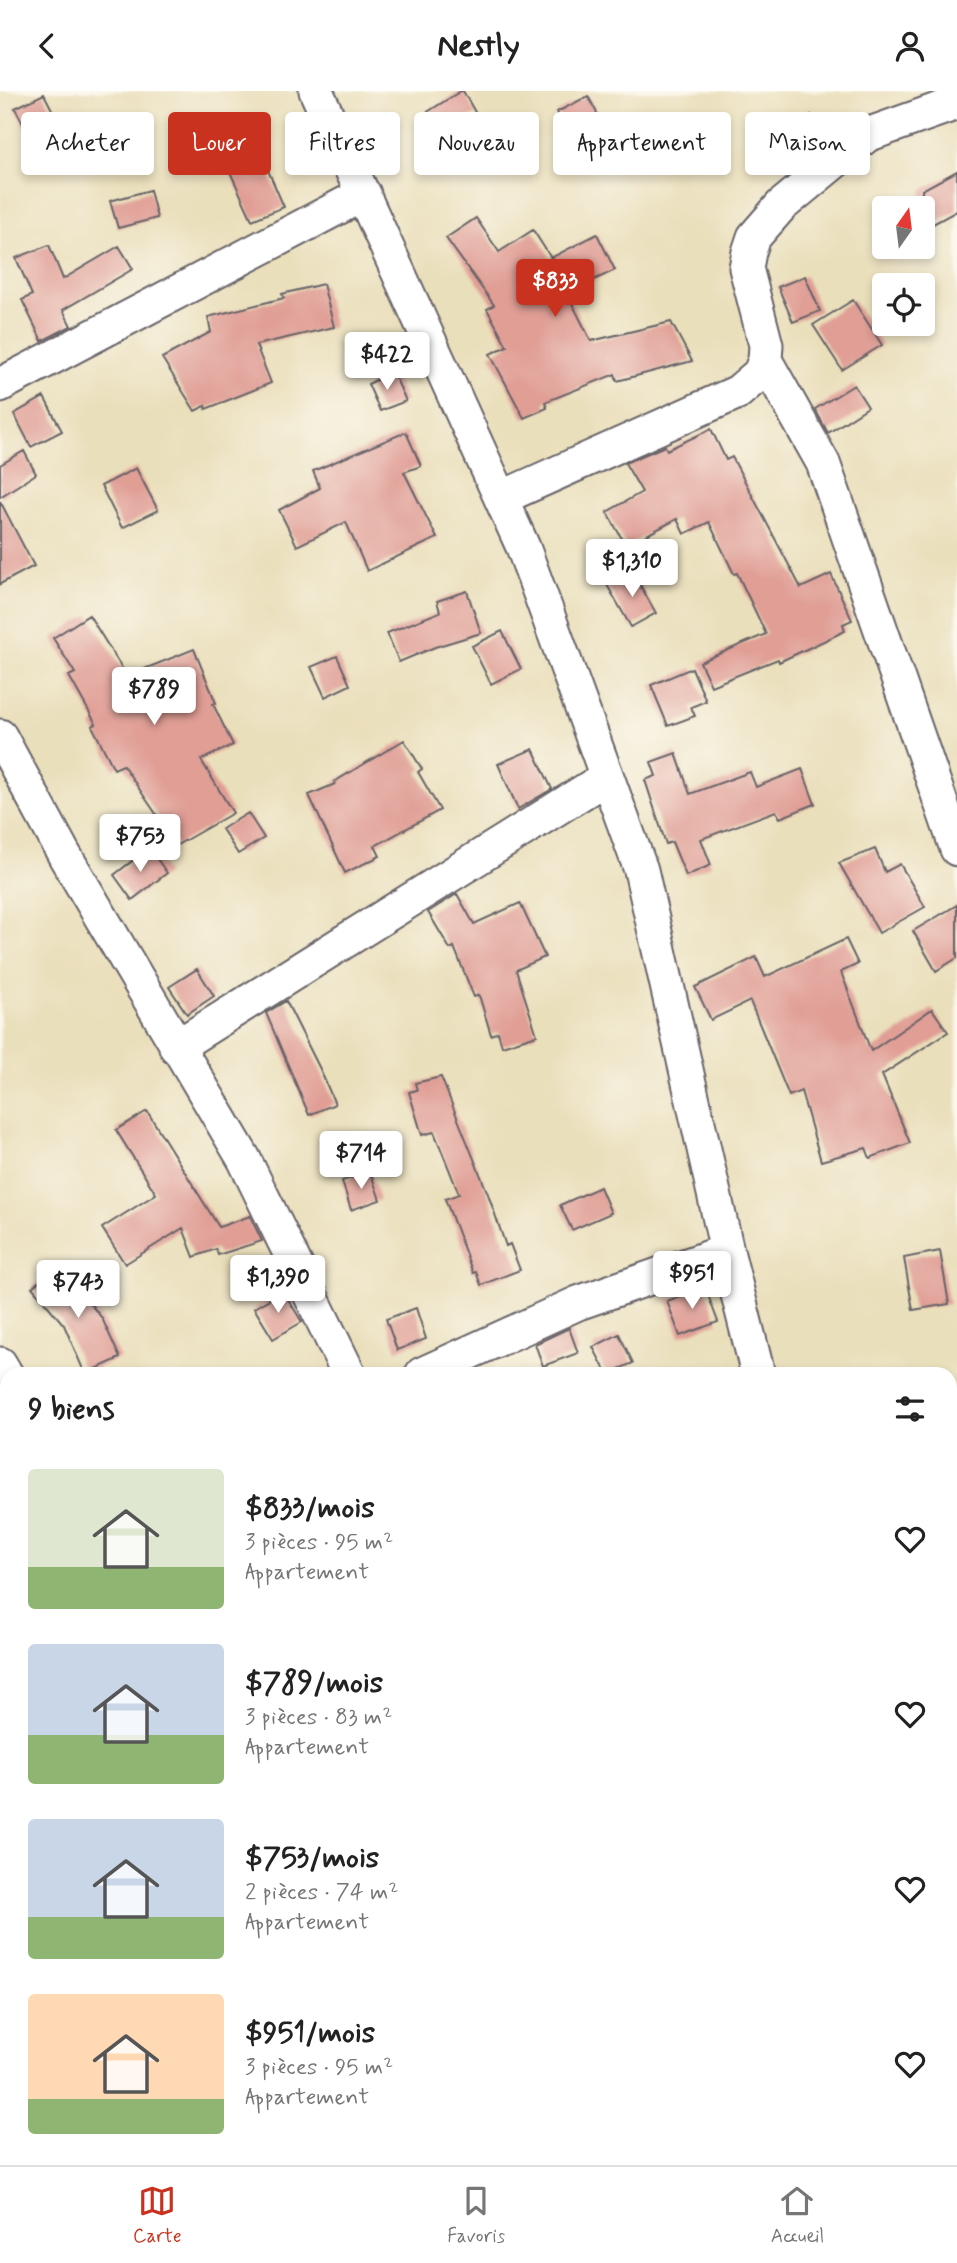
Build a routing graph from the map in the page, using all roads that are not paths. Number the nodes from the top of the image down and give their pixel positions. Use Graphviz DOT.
graph roads {
  1 [pos="316,91"];
  2 [pos="957,103"];
  3 [pos="364,194"];
  4 [pos="765,360"];
  5 [pos="0,385"];
  6 [pos="501,498"];
  7 [pos="0,736"];
  8 [pos="607,777"];
  9 [pos="957,849"];
  10 [pos="176,1047"];
  11 [pos="727,1251"];
  12 [pos="346,1367"];
  13 [pos="437,1367"];
  14 [pos="756,1367"];
  1 -- 3 [label="street"];
  2 -- 4 [label="street"];
  3 -- 5 [label="street"];
  3 -- 6 [label="street"];
  4 -- 6 [label="street"];
  4 -- 9 [label="street"];
  6 -- 8 [label="street"];
  7 -- 10 [label="street"];
  8 -- 10 [label="street"];
  8 -- 11 [label="street"];
  10 -- 12 [label="street"];
  11 -- 13 [label="street"];
  11 -- 14 [label="street"];
}
